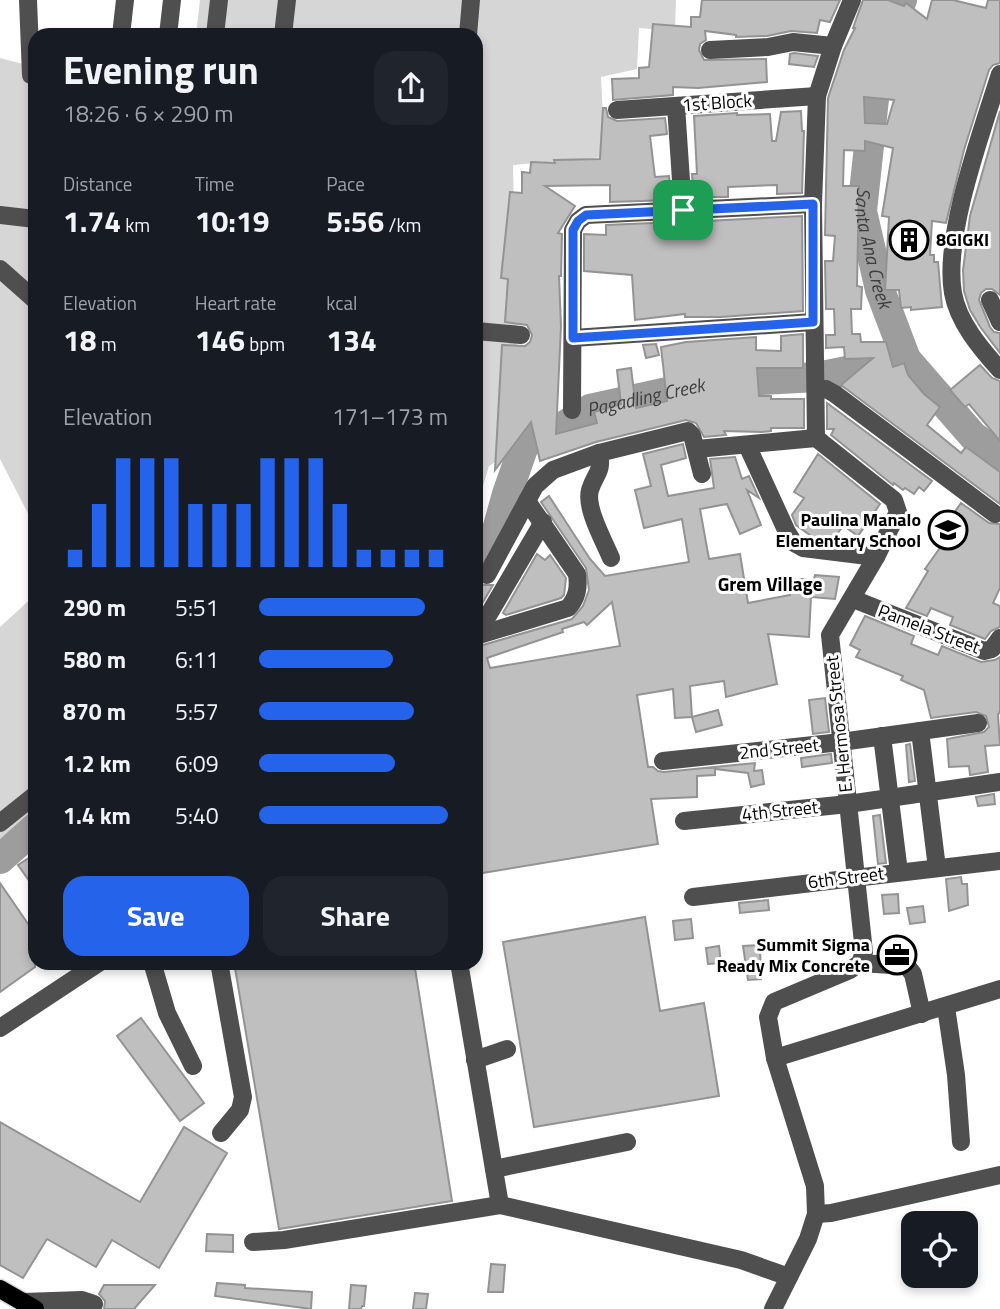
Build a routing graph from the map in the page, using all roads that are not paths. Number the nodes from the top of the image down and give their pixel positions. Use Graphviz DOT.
graph roads {
  1 [pos="28,0"];
  2 [pos="125,0"];
  3 [pos="172,0"];
  4 [pos="219,0"];
  5 [pos="288,0"];
  6 [pos="471,0"];
  7 [pos="852,0"];
  8 [pos="29,28"];
  9 [pos="122,28"];
  10 [pos="169,28"];
  11 [pos="216,28"];
  12 [pos="284,28"];
  13 [pos="469,28"];
  14 [pos="833,46"];
  15 [pos="710,50"];
  16 [pos="1000,74"];
  17 [pos="817,96"];
  18 [pos="997,96"];
  19 [pos="676,106"];
  20 [pos="617,110"];
  21 [pos="813,204"];
  22 [pos="683,210"];
  23 [pos="0,215"];
  24 [pos="28,218"];
  25 [pos="0,269"];
  26 [pos="28,294"];
  27 [pos="990,300"];
  28 [pos="813,322"];
  29 [pos="1000,322"];
  30 [pos="483,332"];
  31 [pos="521,335"];
  32 [pos="573,338"];
  33 [pos="1000,370"];
  34 [pos="816,380"];
  35 [pos="572,410"];
  36 [pos="816,438"];
  37 [pos="747,445"];
  38 [pos="697,449"];
  39 [pos="600,453"];
  40 [pos="702,474"];
  41 [pos="527,501"];
  42 [pos="995,514"];
  43 [pos="543,522"];
  44 [pos="876,557"];
  45 [pos="611,558"];
  46 [pos="488,575"];
  47 [pos="853,598"];
  48 [pos="483,624"];
  49 [pos="483,634"];
  50 [pos="1000,638"];
  51 [pos="978,723"];
  52 [pos="920,731"];
  53 [pos="882,736"];
  54 [pos="841,742"];
  55 [pos="663,761"];
  56 [pos="1000,782"];
  57 [pos="928,793"];
  58 [pos="889,798"];
  59 [pos="28,800"];
  60 [pos="848,804"];
  61 [pos="684,821"];
  62 [pos="0,823"];
  63 [pos="1000,861"];
  64 [pos="937,869"];
  65 [pos="899,872"];
  66 [pos="855,877"];
  67 [pos="693,897"];
  68 [pos="860,963"];
  69 [pos="88,970"];
  70 [pos="154,970"];
  71 [pos="220,970"];
  72 [pos="460,970"];
  73 [pos="1000,989"];
  74 [pos="946,1007"];
  75 [pos="922,1014"];
  76 [pos="0,1028"];
  77 [pos="507,1049"];
  78 [pos="775,1058"];
  79 [pos="475,1060"];
  80 [pos="193,1066"];
  81 [pos="221,1133"];
  82 [pos="627,1142"];
  83 [pos="961,1142"];
  84 [pos="494,1170"];
  85 [pos="1000,1175"];
  86 [pos="500,1205"];
  87 [pos="816,1214"];
  88 [pos="253,1242"];
  89 [pos="789,1277"];
  90 [pos="0,1289"];
  91 [pos="94,1304"];
  92 [pos="29,1305"];
  93 [pos="773,1309"];
  1 -- 8 [label="street"];
  2 -- 9 [label="street"];
  3 -- 10 [label="street"];
  4 -- 11 [label="street"];
  5 -- 12 [label="street"];
  6 -- 13 [label="street"];
  7 -- 14 [label="street"];
  14 -- 15 [label="street"];
  14 -- 17 [label="street"];
  16 -- 18 [label="street"];
  17 -- 19 [label="street, 1st Block"];
  17 -- 21 [label="street"];
  18 -- 33 [label="street"];
  19 -- 20 [label="street, 1st Block"];
  19 -- 22 [label="street"];
  21 -- 22 [label="street"];
  21 -- 28 [label="street"];
  22 -- 32 [label="street"];
  23 -- 24 [label="street"];
  25 -- 26 [label="street"];
  27 -- 29 [label="street"];
  28 -- 32 [label="street"];
  28 -- 34 [label="street"];
  30 -- 31 [label="street"];
  32 -- 35 [label="street"];
  34 -- 36 [label="street"];
  34 -- 42 [label="street"];
  36 -- 37 [label="street"];
  36 -- 44 [label="street, E. Hermosa Street"];
  37 -- 38 [label="street"];
  37 -- 44 [label="street"];
  38 -- 39 [label="street"];
  38 -- 40 [label="street"];
  39 -- 41 [label="street"];
  39 -- 45 [label="street"];
  41 -- 43 [label="street"];
  41 -- 46 [label="street"];
  43 -- 48 [label="street"];
  43 -- 49 [label="street"];
  44 -- 47 [label="street, E. Hermosa Street"];
  47 -- 50 [label="street, Pamela Street"];
  47 -- 54 [label="street, E. Hermosa Street"];
  51 -- 52 [label="street, 2nd Street"];
  52 -- 53 [label="street, 2nd Street"];
  52 -- 57 [label="street"];
  53 -- 54 [label="street, 2nd Street"];
  53 -- 58 [label="street"];
  54 -- 55 [label="street, 2nd Street"];
  54 -- 60 [label="street, E. Hermosa Street"];
  56 -- 57 [label="street, 4th Street"];
  57 -- 58 [label="street, 4th Street"];
  57 -- 64 [label="street"];
  58 -- 60 [label="street, 4th Street"];
  58 -- 65 [label="street"];
  59 -- 62 [label="street"];
  60 -- 61 [label="street, 4th Street"];
  60 -- 66 [label="street, E. Hermosa Street"];
  63 -- 64 [label="street, 6th Street"];
  64 -- 65 [label="street, 6th Street"];
  65 -- 66 [label="street, 6th Street"];
  66 -- 67 [label="street, 6th Street"];
  66 -- 68 [label="street, E. Hermosa Street"];
  68 -- 75 [label="street"];
  68 -- 78 [label="street"];
  69 -- 76 [label="street"];
  70 -- 80 [label="street"];
  71 -- 81 [label="street"];
  72 -- 79 [label="street"];
  73 -- 74 [label="street"];
  74 -- 75 [label="street"];
  74 -- 83 [label="street"];
  75 -- 78 [label="street"];
  77 -- 79 [label="street"];
  78 -- 87 [label="street"];
  79 -- 84 [label="street"];
  82 -- 84 [label="street"];
  84 -- 86 [label="street"];
  85 -- 87 [label="street"];
  86 -- 88 [label="street"];
  86 -- 89 [label="street"];
  87 -- 89 [label="street"];
  89 -- 93 [label="street"];
  90 -- 92 [label="main road"];
  91 -- 92 [label="street"];
}
